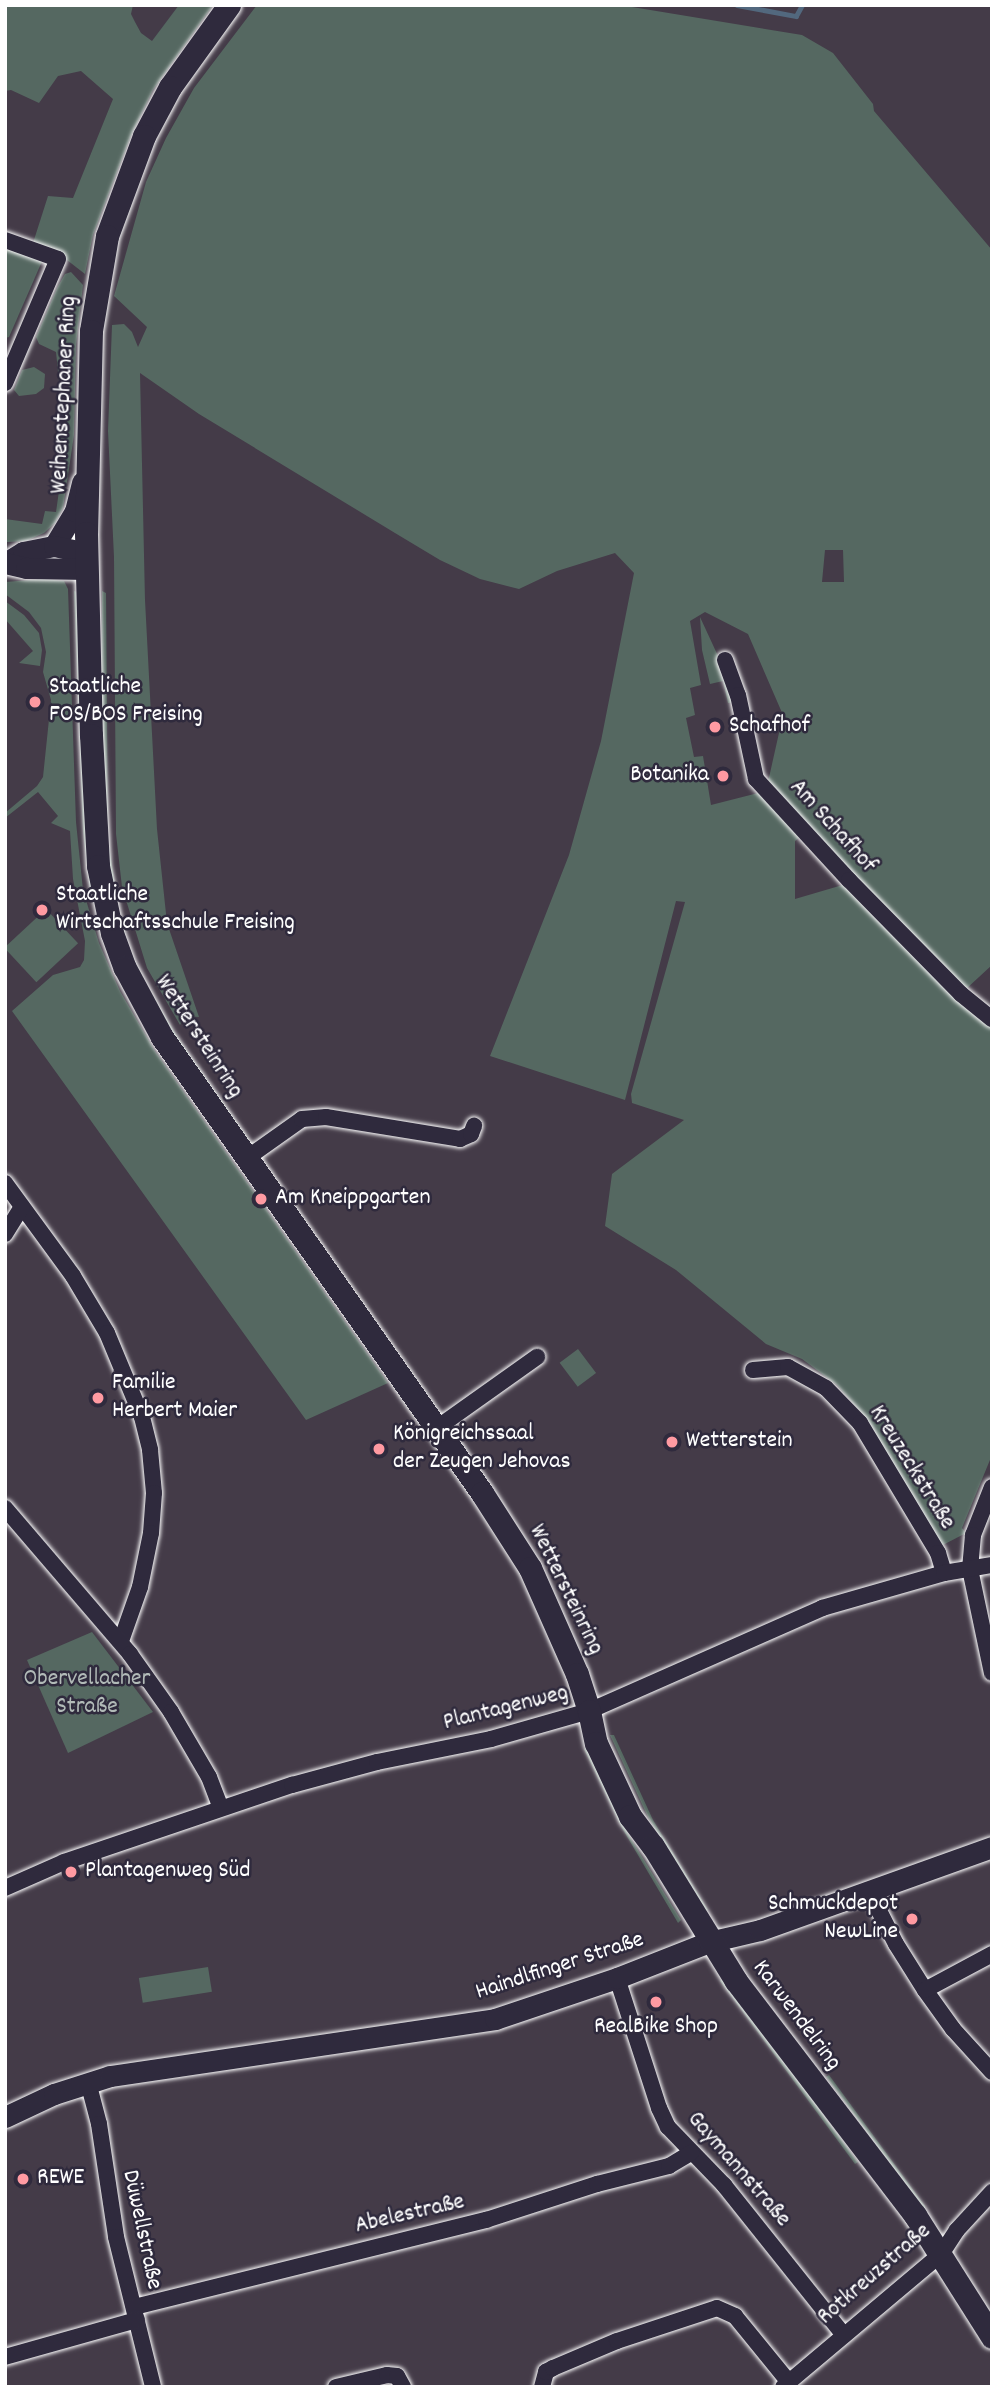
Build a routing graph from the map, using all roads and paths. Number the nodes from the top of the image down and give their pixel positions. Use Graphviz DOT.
graph roads {
  1 [pos="229,5"];
  2 [pos="5,240"];
  3 [pos="5,383"];
  4 [pos="87,463"];
  5 [pos="54,546"];
  6 [pos="87,561"];
  7 [pos="6,562"];
  8 [pos="725,660"];
  9 [pos="992,1018"];
  10 [pos="474,1126"];
  11 [pos="247,1158"];
  12 [pos="5,1183"];
  13 [pos="22,1207"];
  14 [pos="5,1234"];
  15 [pos="537,1357"];
  16 [pos="753,1370"];
  17 [pos="436,1428"];
  18 [pos="992,1487"];
  19 [pos="5,1508"];
  20 [pos="992,1565"];
  21 [pos="970,1569"];
  22 [pos="944,1573"];
  23 [pos="121,1641"];
  24 [pos="992,1673"];
  25 [pos="589,1711"];
  26 [pos="222,1808"];
  27 [pos="992,1847"];
  28 [pos="5,1888"];
  29 [pos="869,1891"];
  30 [pos="709,1942"];
  31 [pos="992,1954"];
  32 [pos="617,1978"];
  33 [pos="925,1990"];
  34 [pos="992,2072"];
  35 [pos="88,2082"];
  36 [pos="5,2118"];
  37 [pos="691,2153"];
  38 [pos="992,2192"];
  39 [pos="942,2253"];
  40 [pos="136,2314"];
  41 [pos="843,2334"];
  42 [pos="992,2337"];
  43 [pos="5,2357"];
  44 [pos="786,2384"];
  45 [pos="153,2387"];
  46 [pos="336,2387"];
  47 [pos="403,2387"];
  48 [pos="542,2387"];
  1 -- 4 [label="main road, Weihenstephaner Ring"];
  2 -- 3 [label="street"];
  4 -- 5 [label="street"];
  4 -- 6 [label="main road, Weihenstephaner Ring"];
  5 -- 6 [label="street"];
  5 -- 7 [label="street"];
  6 -- 7 [label="street"];
  6 -- 11 [label="main road, Wettersteinring"];
  8 -- 9 [label="street, Am Schafhof"];
  10 -- 11 [label="street"];
  11 -- 17 [label="main road, Wettersteinring"];
  12 -- 13 [label="street"];
  13 -- 14 [label="street"];
  13 -- 23 [label="street"];
  15 -- 17 [label="street"];
  16 -- 22 [label="street, Kreuzeckstraße"];
  17 -- 25 [label="main road, Wettersteinring"];
  18 -- 21 [label="street"];
  19 -- 23 [label="street"];
  20 -- 21 [label="street, Plantagenweg"];
  21 -- 22 [label="street, Plantagenweg"];
  21 -- 24 [label="street"];
  22 -- 25 [label="street, Plantagenweg"];
  23 -- 26 [label="street"];
  25 -- 26 [label="street, Plantagenweg"];
  25 -- 30 [label="main road, Karwendelring"];
  26 -- 28 [label="street, Plantagenweg"];
  27 -- 29 [label="street, Haindlfinger Straße"];
  29 -- 30 [label="street, Haindlfinger Straße"];
  29 -- 33 [label="street"];
  30 -- 32 [label="street, Haindlfinger Straße"];
  30 -- 39 [label="main road, Karwendelring"];
  31 -- 33 [label="street"];
  32 -- 35 [label="street, Haindlfinger Straße"];
  32 -- 37 [label="street, Gaymannstraße"];
  33 -- 34 [label="street"];
  35 -- 36 [label="street, Haindlfinger Straße"];
  35 -- 40 [label="street, Düwellstraße"];
  37 -- 40 [label="street, Abelestraße"];
  37 -- 41 [label="street, Gaymannstraße"];
  38 -- 39 [label="street, Rotkreuzstraße"];
  39 -- 41 [label="street, Rotkreuzstraße"];
  39 -- 42 [label="main road, Karwendelring"];
  40 -- 43 [label="street, Abelestraße"];
  40 -- 45 [label="street, Düwellstraße"];
  41 -- 44 [label="street, Rotkreuzstraße"];
  44 -- 48 [label="street"];
  46 -- 47 [label="street"];
}
